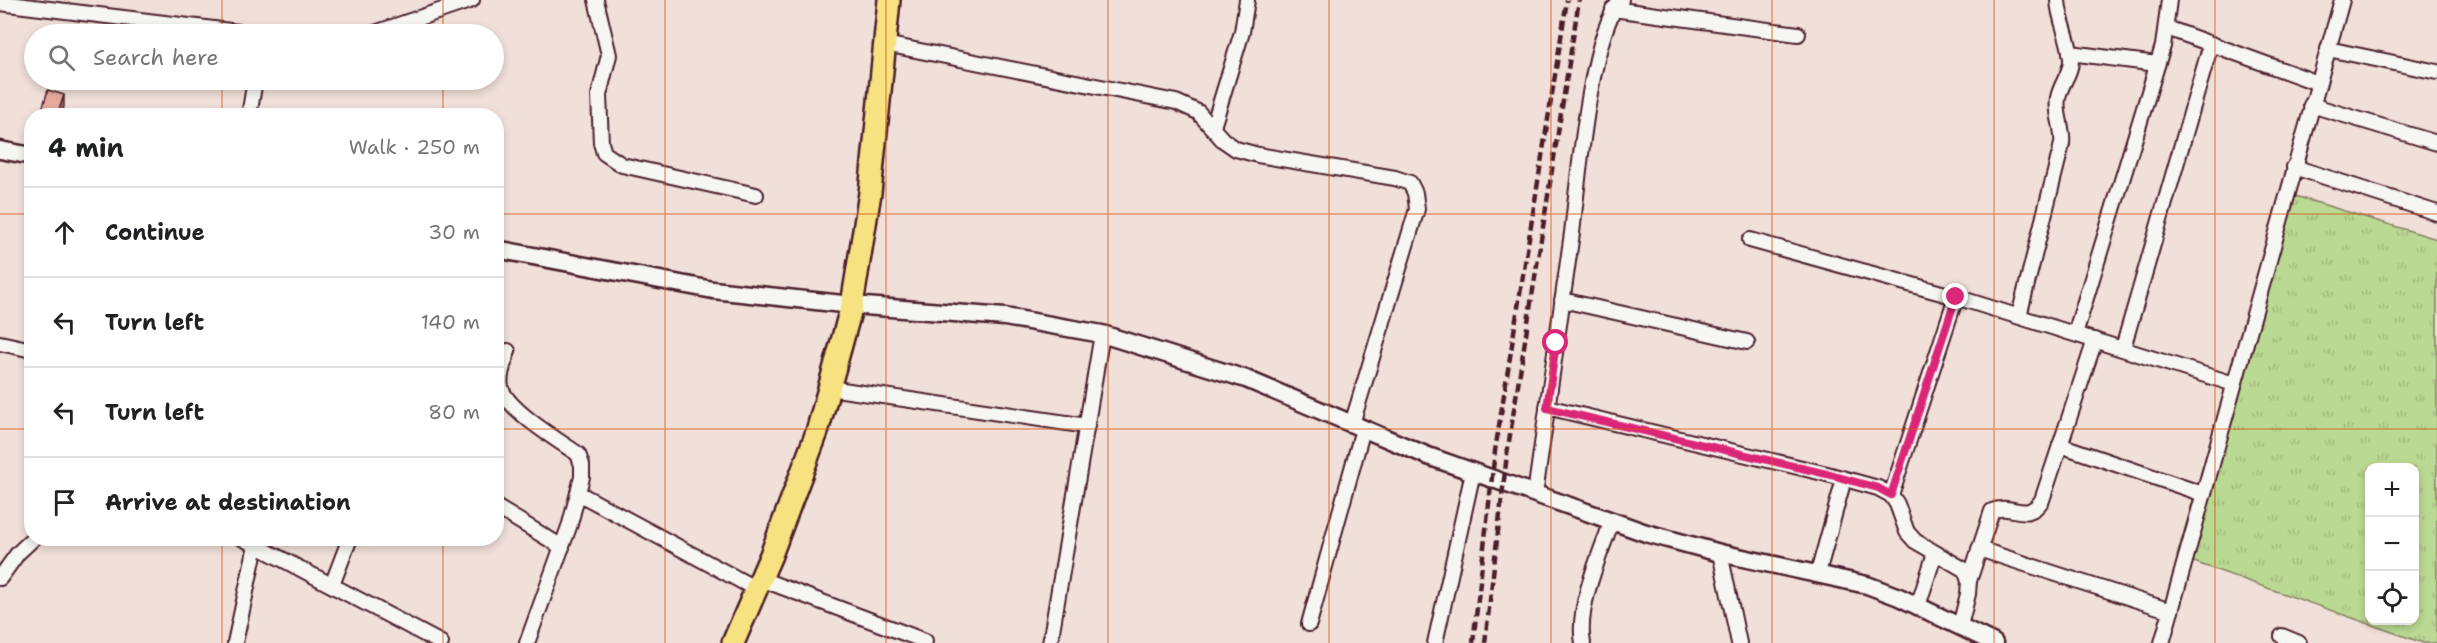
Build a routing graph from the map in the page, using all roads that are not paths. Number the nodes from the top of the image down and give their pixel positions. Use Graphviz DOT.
graph roads {
  1 [pos="472,0"];
  2 [pos="596,0"];
  3 [pos="889,0"];
  4 [pos="1247,0"];
  5 [pos="2058,0"];
  6 [pos="2169,0"];
  7 [pos="2342,0"];
  8 [pos="0,3"];
  9 [pos="1617,4"];
  10 [pos="173,24"];
  11 [pos="401,24"];
  12 [pos="2167,28"];
  13 [pos="1798,34"];
  14 [pos="885,44"];
  15 [pos="2211,44"];
  16 [pos="2328,49"];
  17 [pos="2070,53"];
  18 [pos="2157,64"];
  19 [pos="2437,72"];
  20 [pos="2318,83"];
  21 [pos="253,90"];
  22 [pos="2312,105"];
  23 [pos="250,108"];
  24 [pos="1213,127"];
  25 [pos="2437,143"];
  26 [pos="0,150"];
  27 [pos="24,154"];
  28 [pos="2294,167"];
  29 [pos="756,195"];
  30 [pos="2437,213"];
  31 [pos="1750,240"];
  32 [pos="504,251"];
  33 [pos="1956,297"];
  34 [pos="1562,300"];
  35 [pos="852,305"];
  36 [pos="2019,316"];
  37 [pos="1102,334"];
  38 [pos="2075,334"];
  39 [pos="2095,340"];
  40 [pos="1747,342"];
  41 [pos="0,344"];
  42 [pos="24,348"];
  43 [pos="2123,348"];
  44 [pos="508,351"];
  45 [pos="504,364"];
  46 [pos="2234,384"];
  47 [pos="829,388"];
  48 [pos="504,393"];
  49 [pos="1547,408"];
  50 [pos="1087,426"];
  51 [pos="1357,426"];
  52 [pos="2060,445"];
  53 [pos="1473,472"];
  54 [pos="1844,479"];
  55 [pos="578,493"];
  56 [pos="1535,494"];
  57 [pos="2203,494"];
  58 [pos="1891,495"];
  59 [pos="504,512"];
  60 [pos="1612,521"];
  61 [pos="25,546"];
  62 [pos="256,546"];
  63 [pos="347,546"];
  64 [pos="562,547"];
  65 [pos="1980,549"];
  66 [pos="1935,552"];
  67 [pos="1720,553"];
  68 [pos="1818,573"];
  69 [pos="0,578"];
  70 [pos="1969,581"];
  71 [pos="758,584"];
  72 [pos="332,585"];
  73 [pos="1918,606"];
  74 [pos="2171,610"];
  75 [pos="1309,624"];
  76 [pos="1960,626"];
  77 [pos="2282,636"];
  78 [pos="925,641"];
  79 [pos="736,642"];
  80 [pos="235,643"];
  81 [pos="441,643"];
  82 [pos="527,643"];
  83 [pos="1050,643"];
  84 [pos="1435,643"];
  85 [pos="1584,643"];
  86 [pos="1739,643"];
  87 [pos="1994,643"];
  88 [pos="2162,643"];
  89 [pos="2299,643"];
  1 -- 11 [label="street"];
  2 -- 29 [label="street"];
  3 -- 14 [label="main road"];
  4 -- 24 [label="street"];
  5 -- 17 [label="street"];
  6 -- 12 [label="street"];
  7 -- 16 [label="street"];
  8 -- 10 [label="street"];
  9 -- 13 [label="street"];
  9 -- 34 [label="street"];
  12 -- 15 [label="street"];
  12 -- 18 [label="street"];
  14 -- 24 [label="street"];
  14 -- 35 [label="main road"];
  15 -- 20 [label="street"];
  15 -- 43 [label="street"];
  16 -- 19 [label="street"];
  16 -- 20 [label="street"];
  17 -- 18 [label="street"];
  17 -- 36 [label="street"];
  18 -- 38 [label="street"];
  20 -- 22 [label="street"];
  21 -- 23 [label="street"];
  22 -- 25 [label="street"];
  22 -- 28 [label="street"];
  24 -- 51 [label="street"];
  26 -- 27 [label="street"];
  28 -- 30 [label="street"];
  28 -- 46 [label="street"];
  31 -- 33 [label="street"];
  32 -- 35 [label="street"];
  33 -- 36 [label="street"];
  33 -- 58 [label="street"];
  34 -- 40 [label="street"];
  34 -- 49 [label="street"];
  35 -- 37 [label="street"];
  35 -- 47 [label="main road"];
  36 -- 38 [label="street"];
  37 -- 50 [label="street"];
  37 -- 51 [label="street"];
  38 -- 39 [label="street"];
  39 -- 43 [label="street"];
  39 -- 52 [label="street"];
  41 -- 42 [label="street"];
  43 -- 46 [label="street"];
  44 -- 45 [label="street"];
  46 -- 57 [label="street"];
  47 -- 50 [label="street"];
  47 -- 71 [label="main road"];
  48 -- 55 [label="street"];
  49 -- 54 [label="street"];
  49 -- 56 [label="street"];
  50 -- 83 [label="street"];
  51 -- 53 [label="street"];
  51 -- 75 [label="street"];
  52 -- 57 [label="street"];
  52 -- 65 [label="street"];
  53 -- 56 [label="street"];
  53 -- 84 [label="street"];
  54 -- 58 [label="street"];
  54 -- 68 [label="street"];
  55 -- 64 [label="street"];
  55 -- 71 [label="street"];
  56 -- 60 [label="street"];
  57 -- 74 [label="street"];
  58 -- 66 [label="street"];
  59 -- 64 [label="street"];
  60 -- 67 [label="street"];
  60 -- 85 [label="street"];
  61 -- 69 [label="street"];
  62 -- 72 [label="street"];
  62 -- 80 [label="street"];
  63 -- 72 [label="street"];
  64 -- 82 [label="street"];
  65 -- 70 [label="street"];
  65 -- 74 [label="street"];
  66 -- 70 [label="street"];
  66 -- 73 [label="street"];
  67 -- 68 [label="street"];
  67 -- 86 [label="street"];
  68 -- 73 [label="street"];
  70 -- 76 [label="street"];
  71 -- 78 [label="street"];
  71 -- 79 [label="main road"];
  72 -- 81 [label="street"];
  73 -- 76 [label="street"];
  74 -- 88 [label="street"];
  76 -- 87 [label="street"];
  77 -- 89 [label="street"];
}
